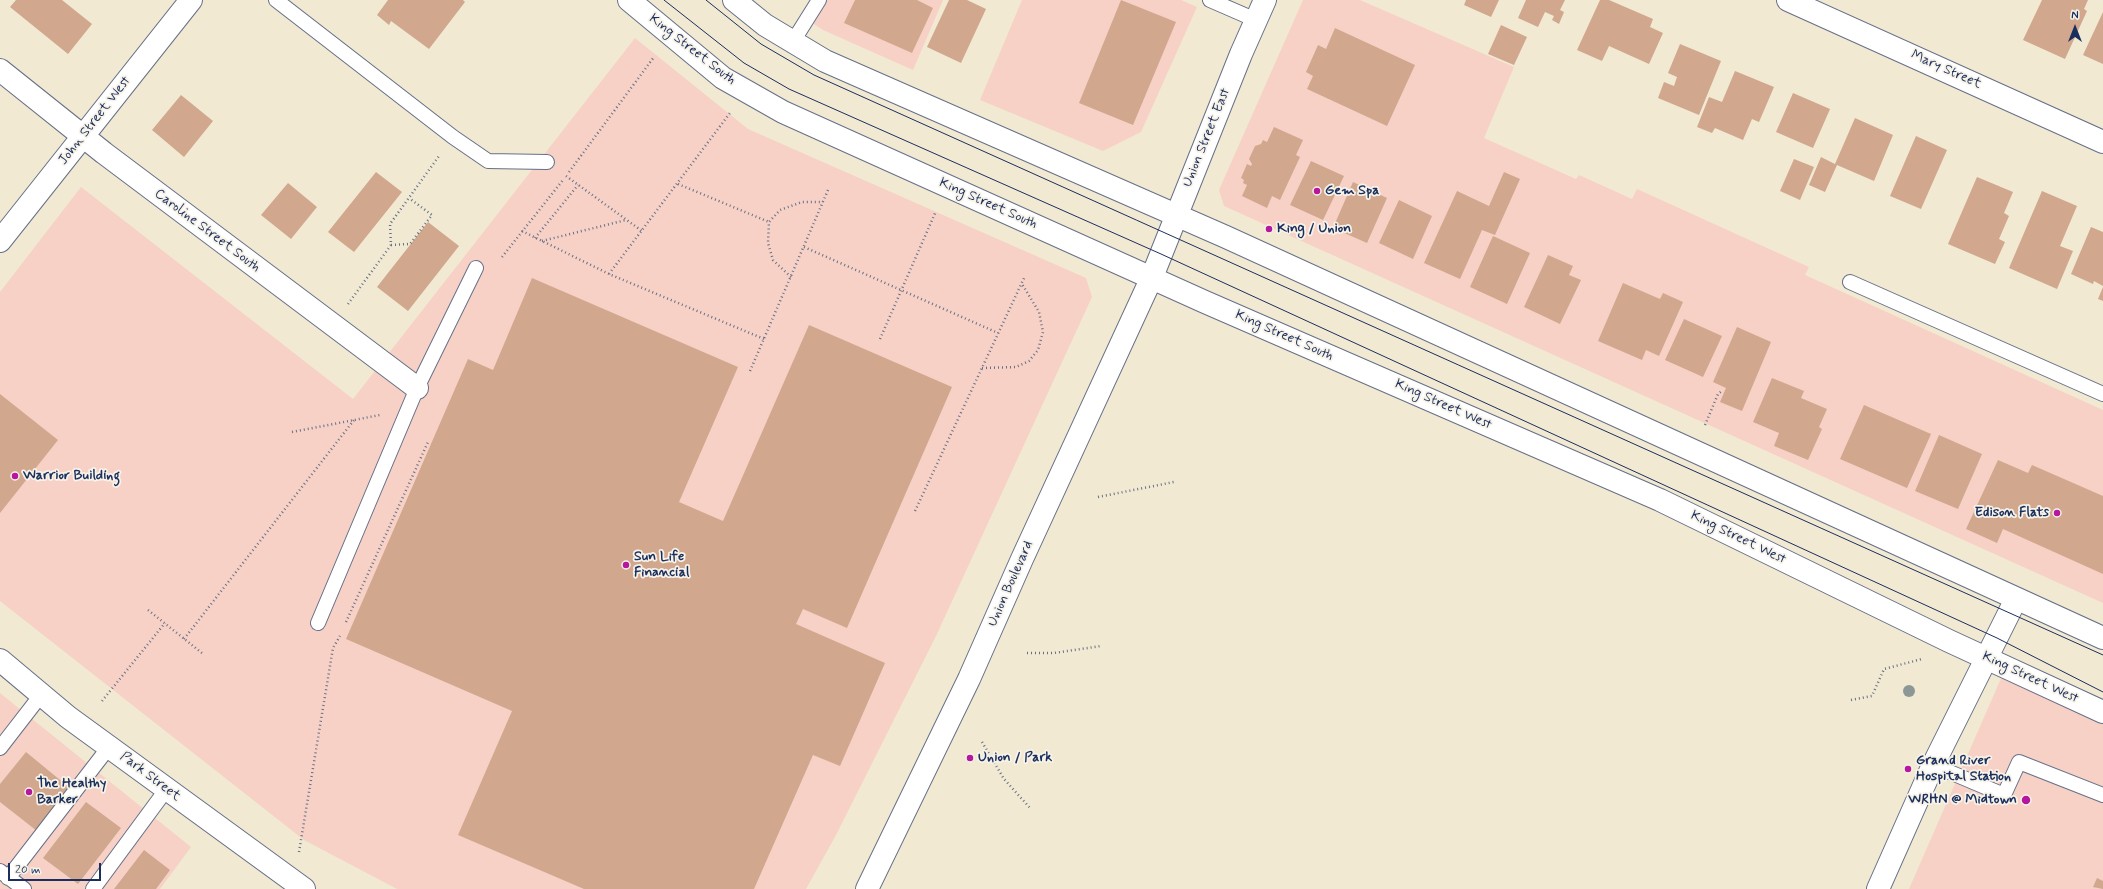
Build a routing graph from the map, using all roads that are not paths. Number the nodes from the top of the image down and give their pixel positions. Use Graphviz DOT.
graph roads {
  1 [pos="191,0"];
  2 [pos="276,0"];
  3 [pos="629,0"];
  4 [pos="734,0"];
  5 [pos="819,0"];
  6 [pos="1210,0"];
  7 [pos="1265,0"];
  8 [pos="1788,0"];
  9 [pos="1256,20"];
  10 [pos="792,43"];
  11 [pos="0,70"];
  12 [pos="83,137"];
  13 [pos="2103,142"];
  14 [pos="547,162"];
  15 [pos="1176,215"];
  16 [pos="0,241"];
  17 [pos="476,268"];
  18 [pos="1152,277"];
  19 [pos="1850,282"];
  20 [pos="1369,373"];
  21 [pos="418,388"];
  22 [pos="2103,394"];
  23 [pos="2016,599"];
  24 [pos="318,622"];
  25 [pos="2103,638"];
  26 [pos="1986,657"];
  27 [pos="0,660"];
  28 [pos="42,695"];
  29 [pos="2103,712"];
  30 [pos="109,747"];
  31 [pos="0,748"];
  32 [pos="1933,765"];
  33 [pos="166,790"];
  34 [pos="2103,795"];
  35 [pos="4,874"];
  36 [pos="24,889"];
  37 [pos="93,889"];
  38 [pos="304,889"];
  39 [pos="866,889"];
  40 [pos="1878,889"];
  1 -- 12 [label="main road, John Street West"];
  2 -- 14 [label="lane"];
  3 -- 18 [label="main road, King Street South"];
  4 -- 10 [label="main road"];
  5 -- 10 [label="lane"];
  6 -- 9 [label="lane"];
  7 -- 9 [label="main road, Union Street East"];
  8 -- 13 [label="main road, Mary Street"];
  9 -- 15 [label="main road, Union Street East"];
  10 -- 15 [label="main road"];
  11 -- 12 [label="main road, Caroline Street South"];
  12 -- 16 [label="main road, John Street West"];
  12 -- 21 [label="main road, Caroline Street South"];
  15 -- 18 [label="main road, Union Street East"];
  15 -- 23 [label="main road"];
  17 -- 21 [label="lane"];
  18 -- 20 [label="main road, King Street South"];
  18 -- 39 [label="main road, Union Boulevard"];
  19 -- 22 [label="lane"];
  20 -- 26 [label="main road, King Street West"];
  21 -- 24 [label="lane"];
  23 -- 25 [label="main road"];
  23 -- 26 [label="main road"];
  26 -- 29 [label="main road, King Street West"];
  26 -- 32 [label="main road"];
  27 -- 28 [label="main road, Park Street"];
  28 -- 30 [label="main road, Park Street"];
  28 -- 31 [label="lane"];
  30 -- 33 [label="main road, Park Street"];
  30 -- 35 [label="lane"];
  32 -- 34 [label="lane"];
  32 -- 40 [label="main road"];
  33 -- 37 [label="lane"];
  33 -- 38 [label="main road, Park Street"];
  35 -- 36 [label="lane"];
}
